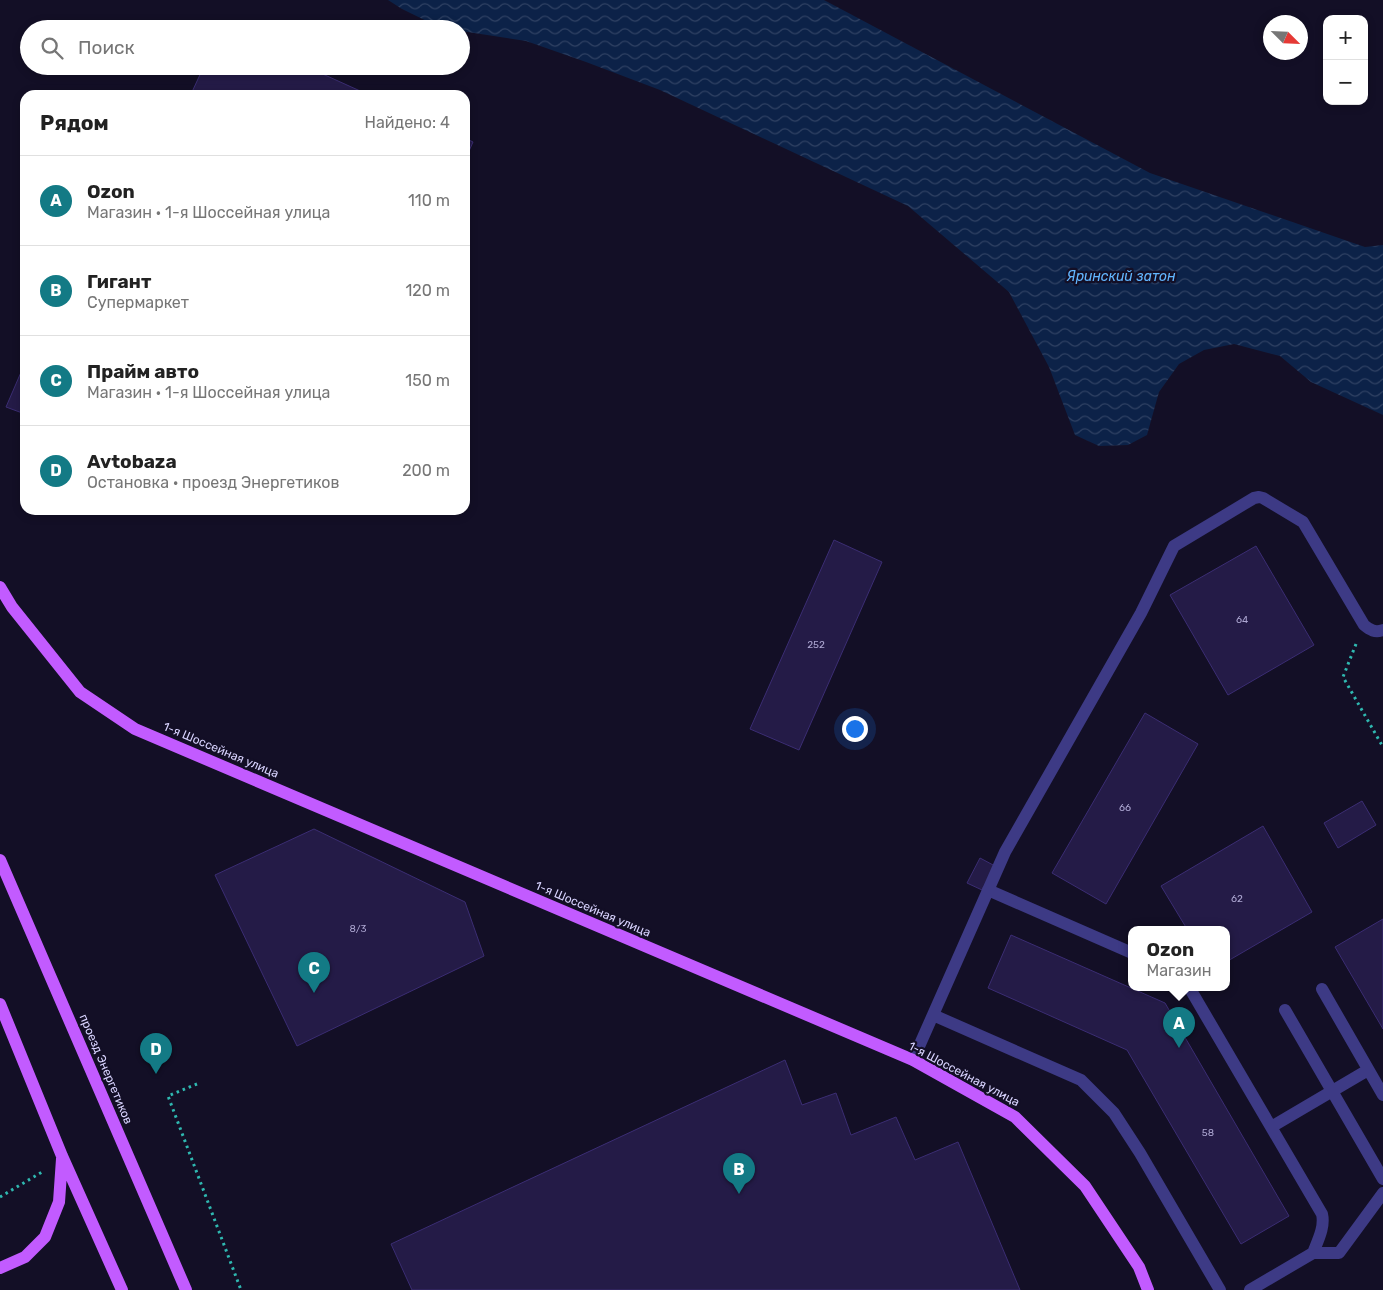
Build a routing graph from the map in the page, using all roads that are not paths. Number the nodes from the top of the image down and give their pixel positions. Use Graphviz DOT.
graph roads {
  1 [pos="0,587"];
  2 [pos="1383,630"];
  3 [pos="0,860"];
  4 [pos="988,890"];
  5 [pos="1128,951"];
  6 [pos="1322,989"];
  7 [pos="1191,991"];
  8 [pos="0,1004"];
  9 [pos="1285,1010"];
  10 [pos="933,1015"];
  11 [pos="913,1060"];
  12 [pos="1368,1070"];
  13 [pos="1381,1088"];
  14 [pos="1332,1091"];
  15 [pos="1271,1127"];
  16 [pos="62,1156"];
  17 [pos="1383,1179"];
  18 [pos="1383,1193"];
  19 [pos="1313,1253"];
  20 [pos="0,1268"];
  21 [pos="122,1290"];
  22 [pos="186,1290"];
  23 [pos="1148,1290"];
  24 [pos="1220,1290"];
  25 [pos="1250,1290"];
  1 -- 11 [label="main road, 1-я Шоссейная улица"];
  2 -- 4 [label="lane"];
  3 -- 22 [label="main road, проезд Энергетиков"];
  4 -- 5 [label="lane"];
  4 -- 10 [label="lane"];
  6 -- 12 [label="lane"];
  7 -- 15 [label="lane"];
  8 -- 16 [label="main road"];
  9 -- 14 [label="lane"];
  10 -- 11 [label="lane"];
  10 -- 24 [label="lane"];
  11 -- 23 [label="main road, 1-я Шоссейная улица"];
  12 -- 13 [label="lane"];
  12 -- 14 [label="lane"];
  14 -- 15 [label="lane"];
  14 -- 17 [label="lane"];
  15 -- 19 [label="lane"];
  16 -- 20 [label="main road"];
  16 -- 21 [label="main road"];
  18 -- 19 [label="lane"];
  19 -- 25 [label="lane"];
}
